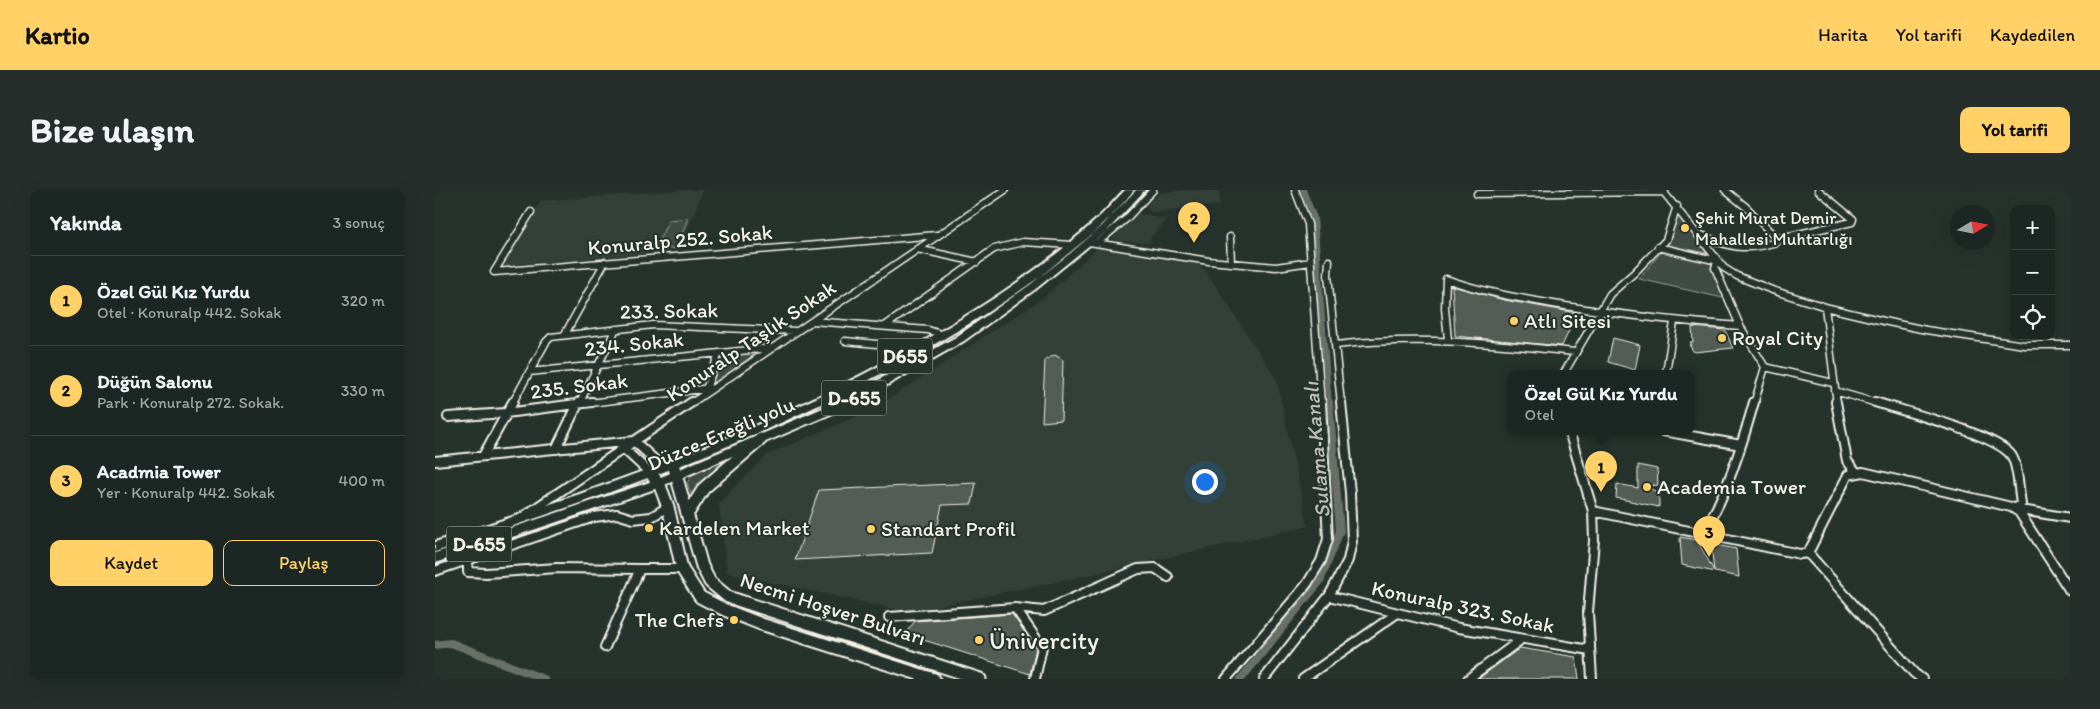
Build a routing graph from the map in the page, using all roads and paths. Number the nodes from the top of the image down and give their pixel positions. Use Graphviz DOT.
graph roads {
  1 [pos="1005,190"];
  2 [pos="1130,190"];
  3 [pos="1141,190"];
  4 [pos="1153,190"];
  5 [pos="1295,190"];
  6 [pos="1725,190"];
  7 [pos="1818,190"];
  8 [pos="1585,191"];
  9 [pos="1663,191"];
  10 [pos="1477,194"];
  11 [pos="1677,206"];
  12 [pos="531,212"];
  13 [pos="939,234"];
  14 [pos="1699,234"];
  15 [pos="1230,237"];
  16 [pos="1776,239"];
  17 [pos="1093,242"];
  18 [pos="1071,245"];
  19 [pos="1659,247"];
  20 [pos="917,249"];
  21 [pos="1329,261"];
  22 [pos="1717,261"];
  23 [pos="605,262"];
  24 [pos="977,262"];
  25 [pos="1311,262"];
  26 [pos="1231,263"];
  27 [pos="1825,307"];
  28 [pos="1599,311"];
  29 [pos="812,321"];
  30 [pos="1674,322"];
  31 [pos="885,326"];
  32 [pos="1740,326"];
  33 [pos="616,329"];
  34 [pos="796,332"];
  35 [pos="565,334"];
  36 [pos="944,335"];
  37 [pos="1448,340"];
  38 [pos="845,341"];
  39 [pos="1336,345"];
  40 [pos="2070,345"];
  41 [pos="772,348"];
  42 [pos="920,348"];
  43 [pos="1575,352"];
  44 [pos="719,353"];
  45 [pos="598,365"];
  46 [pos="1765,367"];
  47 [pos="1566,370"];
  48 [pos="1666,370"];
  49 [pos="529,372"];
  50 [pos="1834,387"];
  51 [pos="709,388"];
  52 [pos="578,404"];
  53 [pos="507,413"];
  54 [pos="449,417"];
  55 [pos="1570,435"];
  56 [pos="1685,435"];
  57 [pos="763,438"];
  58 [pos="634,441"];
  59 [pos="1741,445"];
  60 [pos="623,448"];
  61 [pos="556,449"];
  62 [pos="483,456"];
  63 [pos="435,461"];
  64 [pos="675,469"];
  65 [pos="650,473"];
  66 [pos="1857,473"];
  67 [pos="659,482"];
  68 [pos="668,507"];
  69 [pos="2015,509"];
  70 [pos="1593,511"];
  71 [pos="688,513"];
  72 [pos="2070,518"];
  73 [pos="516,521"];
  74 [pos="1703,534"];
  75 [pos="435,547"];
  76 [pos="1808,553"];
  77 [pos="435,558"];
  78 [pos="468,560"];
  79 [pos="640,569"];
  80 [pos="682,569"];
  81 [pos="435,571"];
  82 [pos="1168,577"];
  83 [pos="2070,591"];
  84 [pos="1329,596"];
  85 [pos="1015,608"];
  86 [pos="1396,614"];
  87 [pos="889,616"];
  88 [pos="1519,641"];
  89 [pos="605,647"];
  90 [pos="1590,650"];
  91 [pos="934,679"];
  92 [pos="980,679"];
  93 [pos="1035,679"];
  94 [pos="1226,679"];
  95 [pos="1265,679"];
  96 [pos="1303,679"];
  97 [pos="1468,679"];
  98 [pos="1592,679"];
  99 [pos="1922,679"];
  1 -- 13 [label="street, Konuralp Taşlık Sokak"];
  2 -- 18 [label="highway, Düzce-Ereğli yolu / D655"];
  3 -- 17 [label="highway, Düzce-Ereğli yolu / D-655"];
  4 -- 17 [label="street"];
  5 -- 25 [label="street"];
  6 -- 16 [label="street"];
  7 -- 16 [label="street"];
  8 -- 9 [label="street"];
  8 -- 10 [label="street"];
  9 -- 11 [label="street"];
  11 -- 14 [label="street"];
  11 -- 19 [label="street"];
  12 -- 23 [label="street, Konuralp 252. Sokak"];
  13 -- 20 [label="street, Konuralp Taşlık Sokak"];
  13 -- 23 [label="street, Konuralp 252. Sokak"];
  14 -- 16 [label="street"];
  14 -- 22 [label="street"];
  15 -- 26 [label="street"];
  17 -- 26 [label="street"];
  17 -- 57 [label="highway, Düzce-Ereğli yolu / D-655"];
  18 -- 24 [label="street"];
  18 -- 36 [label="highway, Düzce-Ereğli yolu / D655"];
  19 -- 22 [label="street"];
  19 -- 28 [label="street"];
  20 -- 24 [label="street"];
  20 -- 29 [label="street, Konuralp Taşlık Sokak"];
  21 -- 39 [label="street"];
  22 -- 27 [label="street"];
  22 -- 32 [label="street"];
  23 -- 35 [label="street"];
  24 -- 31 [label="street"];
  25 -- 26 [label="street"];
  25 -- 94 [label="street"];
  27 -- 40 [label="street"];
  27 -- 50 [label="street"];
  28 -- 30 [label="street"];
  28 -- 37 [label="street"];
  28 -- 43 [label="street"];
  29 -- 31 [label="street"];
  29 -- 34 [label="street, Konuralp Taşlık Sokak"];
  30 -- 32 [label="street"];
  30 -- 48 [label="street"];
  31 -- 36 [label="street"];
  32 -- 46 [label="street"];
  33 -- 34 [label="street, 233. Sokak"];
  33 -- 35 [label="street, 233. Sokak"];
  33 -- 45 [label="street"];
  34 -- 41 [label="street, Konuralp Taşlık Sokak"];
  35 -- 49 [label="street, 233. Sokak"];
  36 -- 42 [label="highway, Düzce-Ereğli yolu / D655"];
  37 -- 39 [label="street"];
  37 -- 43 [label="street"];
  38 -- 42 [label="street"];
  39 -- 84 [label="street"];
  41 -- 44 [label="street, 234. Sokak"];
  41 -- 51 [label="street, Konuralp Taşlık Sokak"];
  42 -- 64 [label="highway, Düzce-Ereğli yolu / D655"];
  43 -- 47 [label="street"];
  44 -- 45 [label="street, 234. Sokak"];
  44 -- 51 [label="street"];
  45 -- 49 [label="street, 234. Sokak"];
  45 -- 52 [label="street"];
  46 -- 50 [label="street"];
  46 -- 59 [label="street"];
  49 -- 53 [label="street"];
  50 -- 66 [label="street"];
  50 -- 69 [label="street"];
  51 -- 52 [label="street, 235. Sokak"];
  51 -- 58 [label="street, Konuralp Taşlık Sokak"];
  52 -- 53 [label="street, 235. Sokak"];
  52 -- 61 [label="street"];
  53 -- 54 [label="street, 235. Sokak"];
  53 -- 62 [label="street"];
  55 -- 70 [label="street"];
  56 -- 59 [label="street"];
  57 -- 64 [label="highway, Düzce-Ereğli yolu / D-655"];
  57 -- 71 [label="main road"];
  58 -- 60 [label="street, Konuralp Taşlık Sokak"];
  58 -- 61 [label="street"];
  58 -- 64 [label="street"];
  59 -- 74 [label="street"];
  60 -- 65 [label="street"];
  60 -- 73 [label="street, Konuralp Taşlık Sokak"];
  61 -- 62 [label="street"];
  62 -- 63 [label="street"];
  64 -- 65 [label="highway, Düzce-Ereğli yolu / D655"];
  64 -- 67 [label="highway, Düzce-Ereğli yolu / D-655"];
  64 -- 71 [label="main road, Necmi Hoşver Bulvarı"];
  65 -- 67 [label="main road"];
  65 -- 73 [label="highway, Düzce-Ereğli yolu / D-655"];
  66 -- 69 [label="street"];
  66 -- 76 [label="street"];
  67 -- 68 [label="main road, Necmi Hoşver Bulvarı"];
  67 -- 77 [label="highway, Düzce-Ereğli yolu / D-655"];
  68 -- 78 [label="street"];
  68 -- 80 [label="main road, Necmi Hoşver Bulvarı"];
  69 -- 72 [label="street"];
  69 -- 83 [label="street"];
  70 -- 74 [label="street"];
  70 -- 90 [label="street"];
  71 -- 92 [label="main road, Necmi Hoşver Bulvarı"];
  73 -- 75 [label="highway, Düzce-Ereğli yolu / D-655"];
  74 -- 76 [label="street"];
  76 -- 99 [label="street"];
  78 -- 79 [label="street"];
  78 -- 81 [label="street"];
  79 -- 80 [label="street"];
  79 -- 89 [label="street"];
  80 -- 91 [label="main road, Necmi Hoşver Bulvarı"];
  82 -- 85 [label="street"];
  84 -- 86 [label="street, Konuralp 323. Sokak"];
  84 -- 95 [label="street"];
  85 -- 87 [label="street"];
  85 -- 93 [label="street"];
  86 -- 88 [label="street, Konuralp 323. Sokak"];
  86 -- 96 [label="street"];
  88 -- 90 [label="street, Konuralp 323. Sokak"];
  88 -- 97 [label="street"];
  90 -- 98 [label="street"];
}
